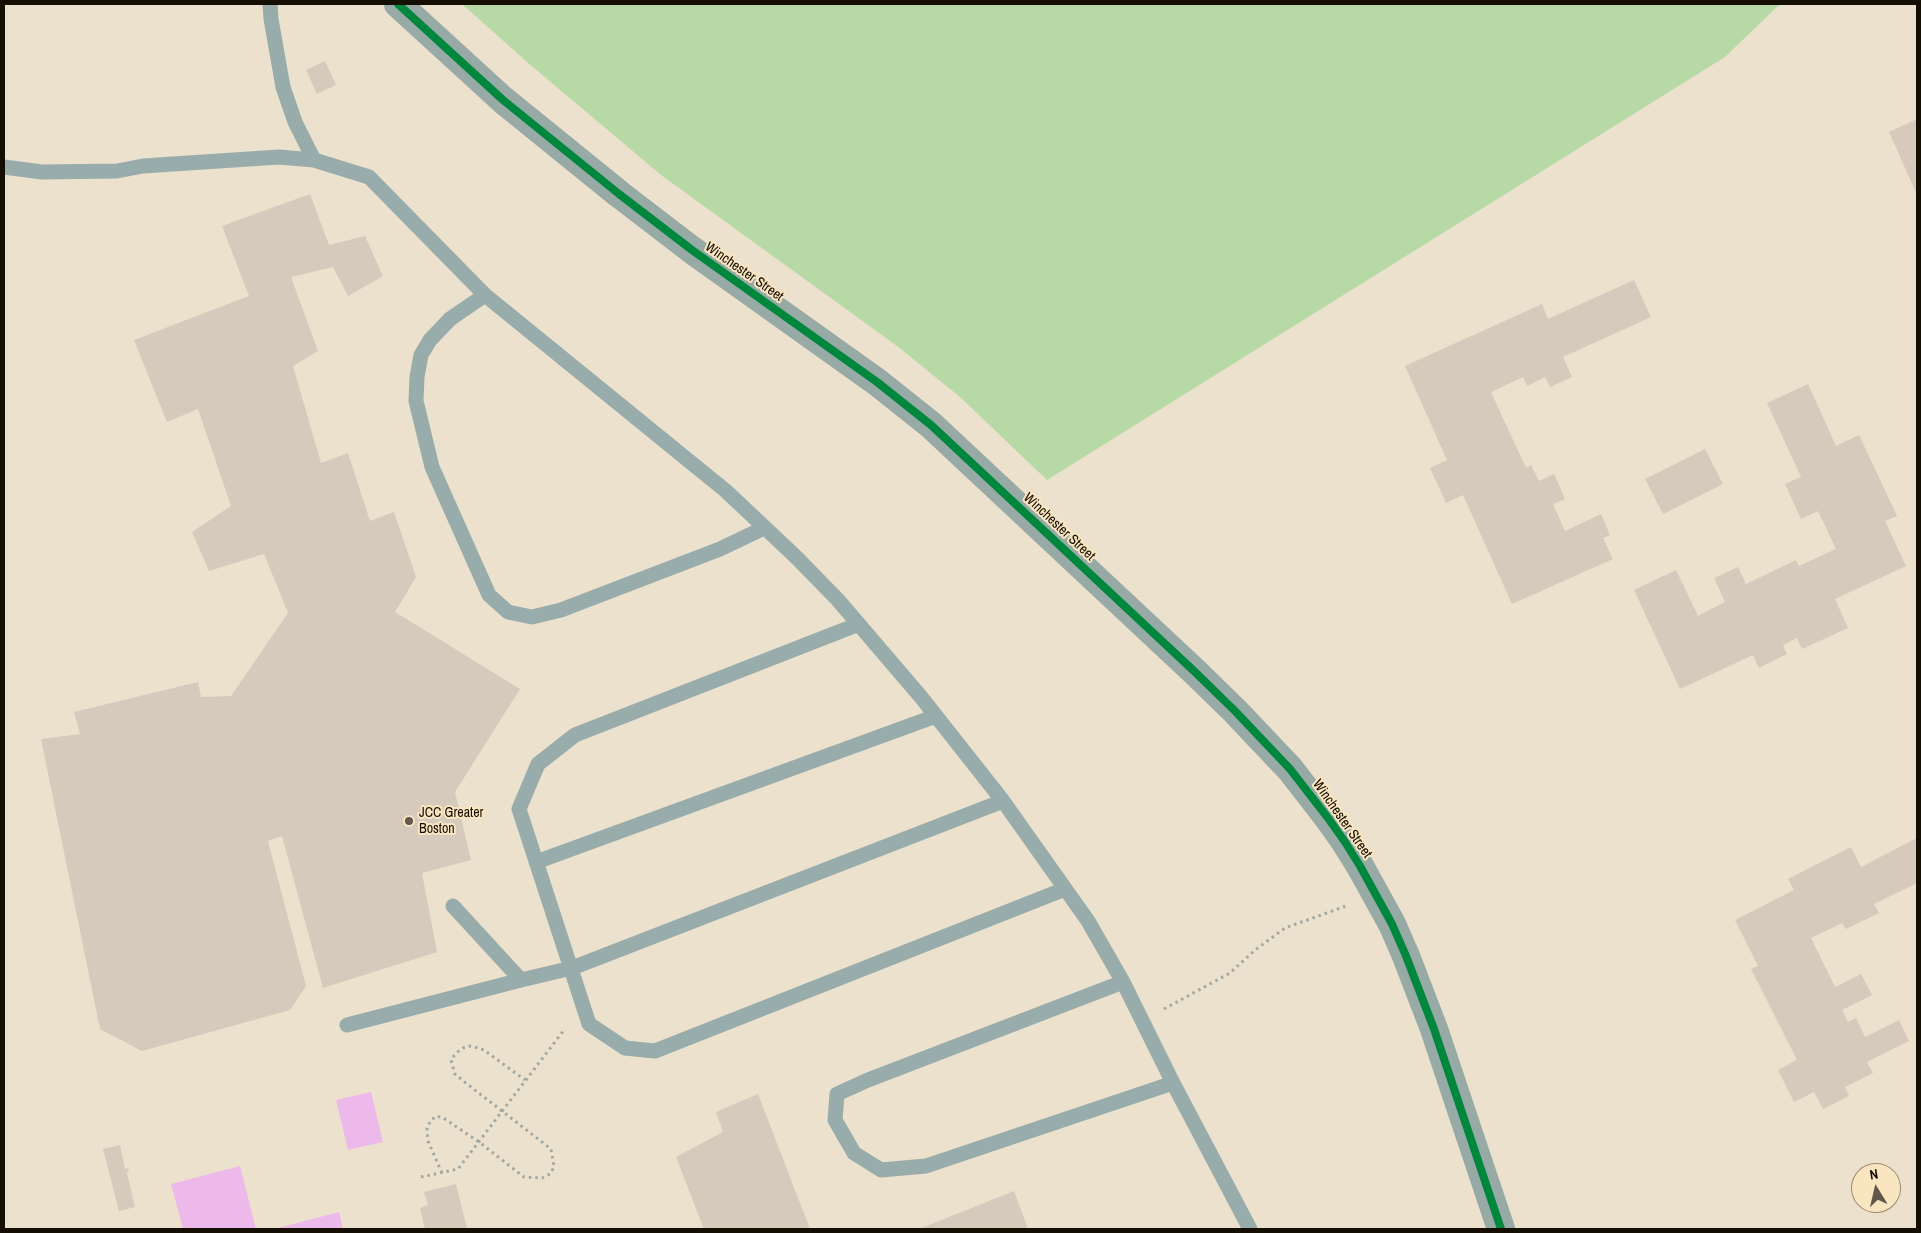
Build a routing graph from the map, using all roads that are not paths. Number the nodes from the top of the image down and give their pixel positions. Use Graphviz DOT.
graph roads {
  1 [pos="270,4"];
  2 [pos="398,4"];
  3 [pos="314,160"];
  4 [pos="4,168"];
  5 [pos="485,295"];
  6 [pos="764,528"];
  7 [pos="859,624"];
  8 [pos="936,716"];
  9 [pos="1003,801"];
  10 [pos="536,862"];
  11 [pos="1065,889"];
  12 [pos="453,906"];
  13 [pos="572,968"];
  14 [pos="521,980"];
  15 [pos="1123,982"];
  16 [pos="347,1025"];
  17 [pos="1173,1083"];
  18 [pos="1250,1229"];
  19 [pos="1501,1229"];
  1 -- 3 [label="lane"];
  2 -- 19 [label="street, Winchester Street"];
  3 -- 4 [label="lane"];
  3 -- 5 [label="lane"];
  5 -- 6 [label="lane"];
  5 -- 6 [label="lane"];
  6 -- 7 [label="lane"];
  7 -- 8 [label="lane"];
  7 -- 10 [label="lane"];
  8 -- 9 [label="lane"];
  8 -- 10 [label="lane"];
  9 -- 11 [label="lane"];
  9 -- 13 [label="lane"];
  10 -- 13 [label="lane"];
  11 -- 13 [label="lane"];
  11 -- 15 [label="lane"];
  12 -- 14 [label="lane"];
  13 -- 14 [label="lane"];
  14 -- 16 [label="lane"];
  15 -- 17 [label="lane"];
  15 -- 17 [label="lane"];
  17 -- 18 [label="lane"];
}
